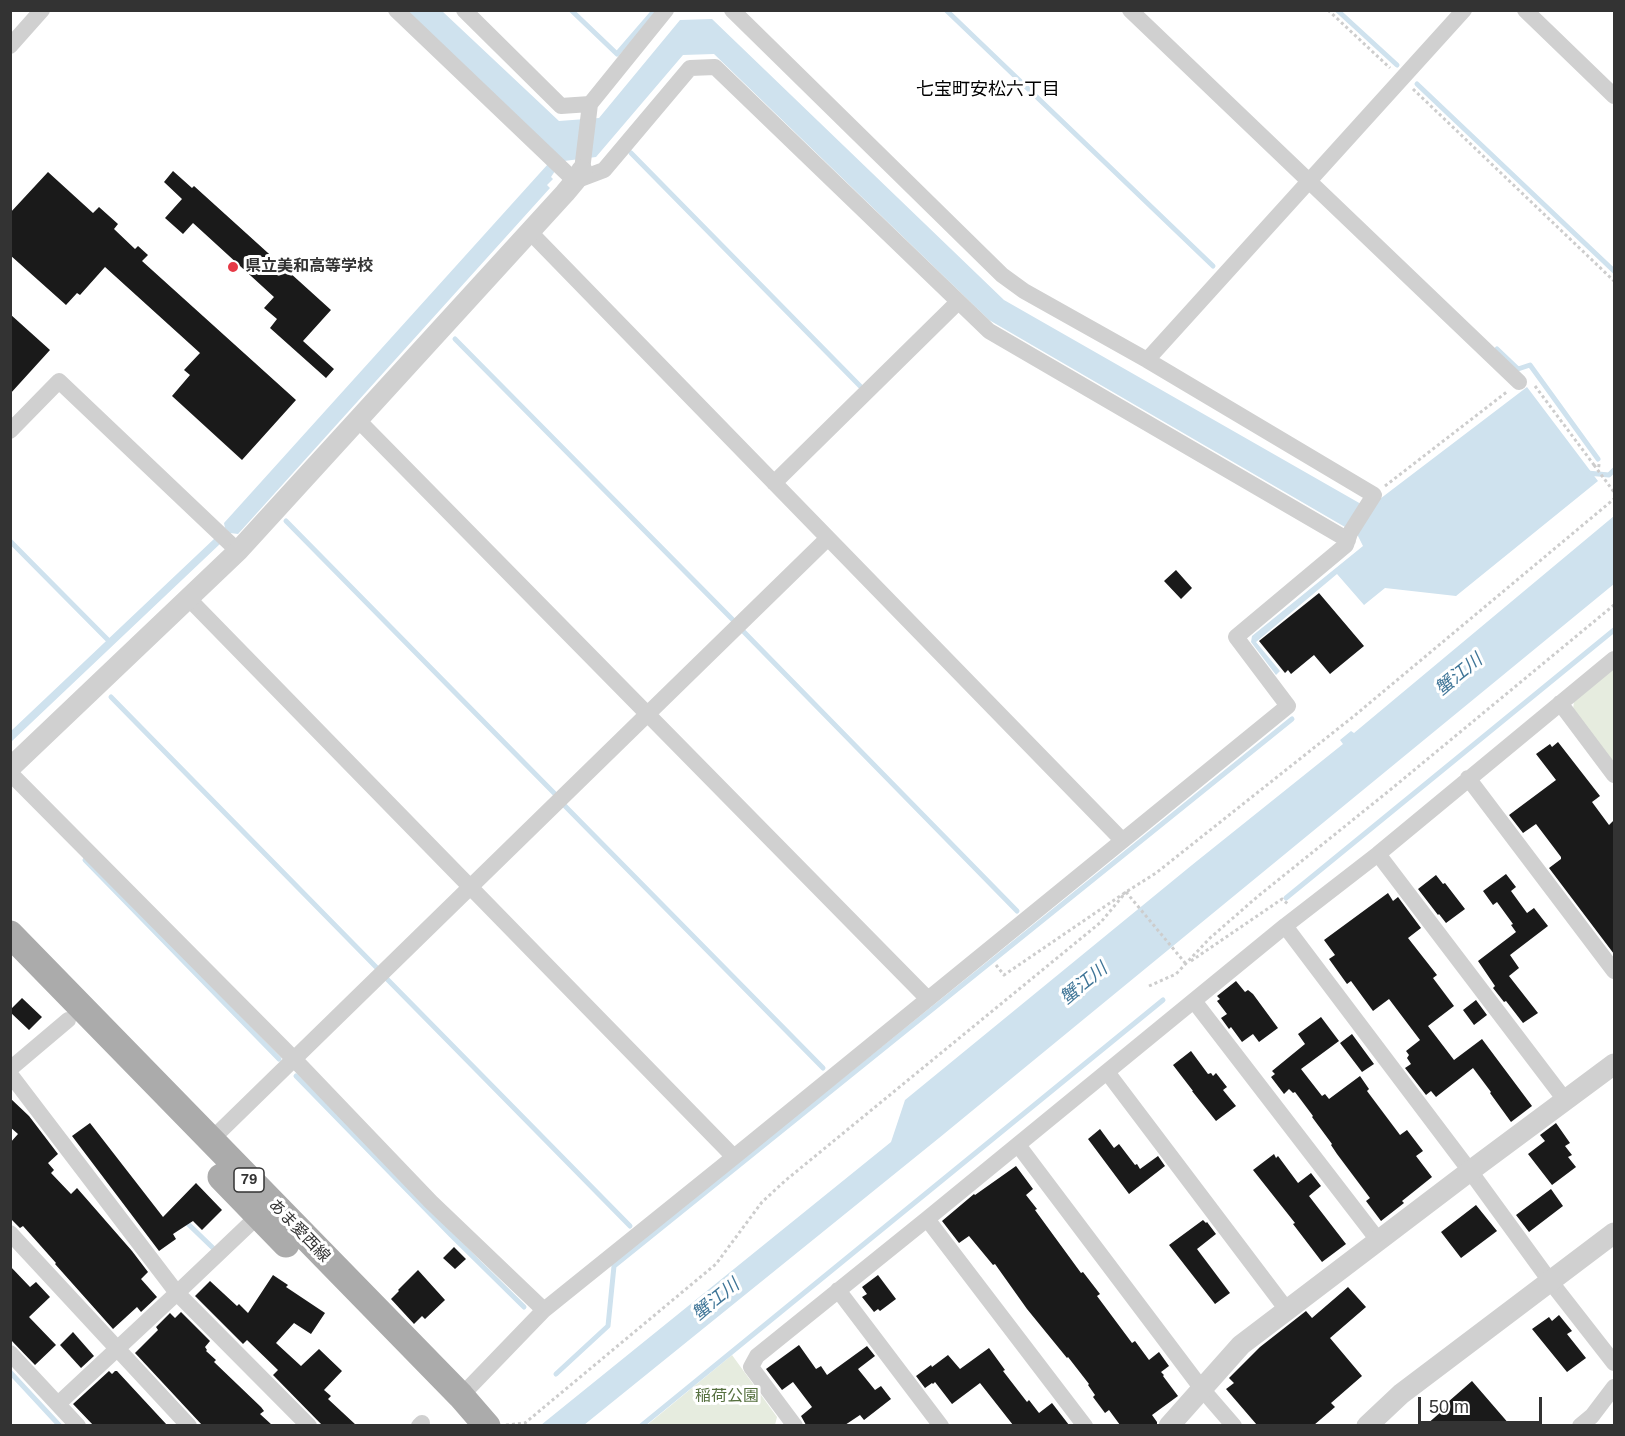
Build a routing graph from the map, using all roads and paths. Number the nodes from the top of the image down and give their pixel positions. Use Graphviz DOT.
graph roads {
  1 [pos="42,10"];
  2 [pos="396,10"];
  3 [pos="464,10"];
  4 [pos="666,10"];
  5 [pos="732,10"];
  6 [pos="1130,10"];
  7 [pos="1328,10"];
  8 [pos="1464,10"];
  9 [pos="1525,10"];
  10 [pos="10,46"];
  11 [pos="1402,80"];
  12 [pos="1614,96"];
  13 [pos="590,107"];
  14 [pos="578,175"];
  15 [pos="1309,181"];
  16 [pos="529,231"];
  17 [pos="1614,281"];
  18 [pos="958,302"];
  19 [pos="1147,360"];
  20 [pos="1519,382"];
  21 [pos="357,419"];
  22 [pos="12,425"];
  23 [pos="1596,466"];
  24 [pos="1602,466"];
  25 [pos="774,483"];
  26 [pos="1614,492"];
  27 [pos="1374,495"];
  28 [pos="1614,499"];
  29 [pos="1349,537"];
  30 [pos="828,538"];
  31 [pos="238,551"];
  32 [pos="188,598"];
  33 [pos="1614,605"];
  34 [pos="1614,658"];
  35 [pos="1560,703"];
  36 [pos="647,714"];
  37 [pos="10,768"];
  38 [pos="10,772"];
  39 [pos="1614,775"];
  40 [pos="1468,778"];
  41 [pos="1122,840"];
  42 [pos="1378,854"];
  43 [pos="470,887"];
  44 [pos="1126,892"];
  45 [pos="1300,914"];
  46 [pos="1285,926"];
  47 [pos="10,934"];
  48 [pos="10,960"];
  49 [pos="1185,965"];
  50 [pos="999,969"];
  51 [pos="1614,971"];
  52 [pos="1149,986"];
  53 [pos="928,999"];
  54 [pos="1194,1001"];
  55 [pos="68,1020"];
  56 [pos="294,1059"];
  57 [pos="1614,1064"];
  58 [pos="10,1071"];
  59 [pos="1107,1072"];
  60 [pos="1565,1100"];
  61 [pos="211,1140"];
  62 [pos="1018,1145"];
  63 [pos="734,1157"];
  64 [pos="1470,1171"];
  65 [pos="258,1216"];
  66 [pos="927,1219"];
  67 [pos="10,1233"];
  68 [pos="1614,1233"];
  69 [pos="1378,1240"];
  70 [pos="1550,1281"];
  71 [pos="838,1290"];
  72 [pos="177,1293"];
  73 [pos="544,1310"];
  74 [pos="1287,1310"];
  75 [pos="117,1348"];
  76 [pos="10,1353"];
  77 [pos="1614,1363"];
  78 [pos="1614,1387"];
  79 [pos="1202,1389"];
  80 [pos="460,1396"];
  81 [pos="58,1404"];
  82 [pos="790,1424"];
  83 [pos="78,1425"];
  84 [pos="189,1425"];
  85 [pos="309,1425"];
  86 [pos="463,1425"];
  87 [pos="493,1425"];
  88 [pos="941,1425"];
  89 [pos="1085,1425"];
  90 [pos="1169,1425"];
  91 [pos="1234,1425"];
  92 [pos="1367,1425"];
  93 [pos="1580,1425"];
  1 -- 10 [label="street"];
  2 -- 14 [label="street"];
  3 -- 13 [label="street"];
  4 -- 13 [label="street"];
  5 -- 19 [label="street"];
  6 -- 15 [label="street"];
  7 -- 11 [label="path"];
  8 -- 11 [label="street"];
  9 -- 12 [label="street"];
  11 -- 15 [label="street"];
  11 -- 17 [label="path"];
  13 -- 14 [label="street"];
  14 -- 16 [label="street"];
  14 -- 18 [label="street"];
  15 -- 19 [label="street"];
  15 -- 20 [label="street"];
  16 -- 21 [label="street"];
  16 -- 25 [label="street"];
  18 -- 25 [label="street"];
  18 -- 29 [label="street"];
  19 -- 27 [label="street"];
  20 -- 23 [label="path"];
  20 -- 27 [label="path"];
  21 -- 31 [label="street"];
  21 -- 36 [label="street"];
  22 -- 31 [label="street"];
  23 -- 24 [label="path"];
  23 -- 26 [label="path"];
  25 -- 30 [label="street"];
  27 -- 29 [label="street"];
  28 -- 44 [label="path"];
  29 -- 41 [label="street"];
  30 -- 36 [label="street"];
  30 -- 41 [label="street"];
  31 -- 32 [label="street"];
  32 -- 37 [label="street"];
  32 -- 43 [label="street"];
  33 -- 49 [label="path"];
  34 -- 35 [label="street"];
  35 -- 39 [label="street"];
  35 -- 40 [label="street"];
  36 -- 43 [label="street"];
  36 -- 53 [label="street"];
  38 -- 56 [label="street"];
  40 -- 42 [label="street"];
  40 -- 51 [label="street"];
  41 -- 53 [label="street"];
  42 -- 45 [label="street"];
  42 -- 60 [label="street"];
  43 -- 56 [label="street"];
  43 -- 63 [label="street"];
  44 -- 49 [label="path"];
  44 -- 50 [label="path"];
  44 -- 87 [label="path"];
  45 -- 46 [label="street"];
  45 -- 49 [label="path"];
  46 -- 54 [label="street"];
  46 -- 64 [label="street"];
  47 -- 61 [label="main road, あま愛西線 / 79"];
  48 -- 55 [label="main road, あま愛西線 / 79"];
  49 -- 52 [label="path"];
  53 -- 63 [label="street"];
  54 -- 59 [label="street"];
  54 -- 69 [label="street"];
  55 -- 58 [label="street"];
  55 -- 65 [label="main road, あま愛西線 / 79"];
  56 -- 61 [label="street"];
  56 -- 73 [label="street"];
  57 -- 60 [label="street"];
  58 -- 72 [label="street"];
  59 -- 62 [label="street"];
  59 -- 74 [label="street"];
  60 -- 64 [label="street"];
  61 -- 80 [label="main road, あま愛西線 / 79"];
  62 -- 66 [label="street"];
  62 -- 79 [label="street"];
  63 -- 73 [label="street"];
  64 -- 69 [label="street"];
  64 -- 70 [label="street"];
  65 -- 72 [label="street"];
  65 -- 86 [label="main road, あま愛西線 / 79"];
  66 -- 71 [label="street"];
  66 -- 89 [label="street"];
  67 -- 75 [label="street"];
  68 -- 70 [label="street"];
  69 -- 74 [label="street"];
  70 -- 77 [label="street"];
  70 -- 92 [label="street"];
  71 -- 82 [label="street"];
  71 -- 88 [label="street"];
  72 -- 75 [label="street"];
  72 -- 85 [label="street"];
  73 -- 80 [label="street"];
  74 -- 79 [label="street"];
  75 -- 81 [label="street"];
  75 -- 84 [label="street"];
  76 -- 81 [label="street"];
  78 -- 93 [label="street"];
  79 -- 90 [label="street"];
  79 -- 91 [label="street"];
  80 -- 87 [label="main road, あま愛西線 / 79"];
  81 -- 83 [label="street"];
}
